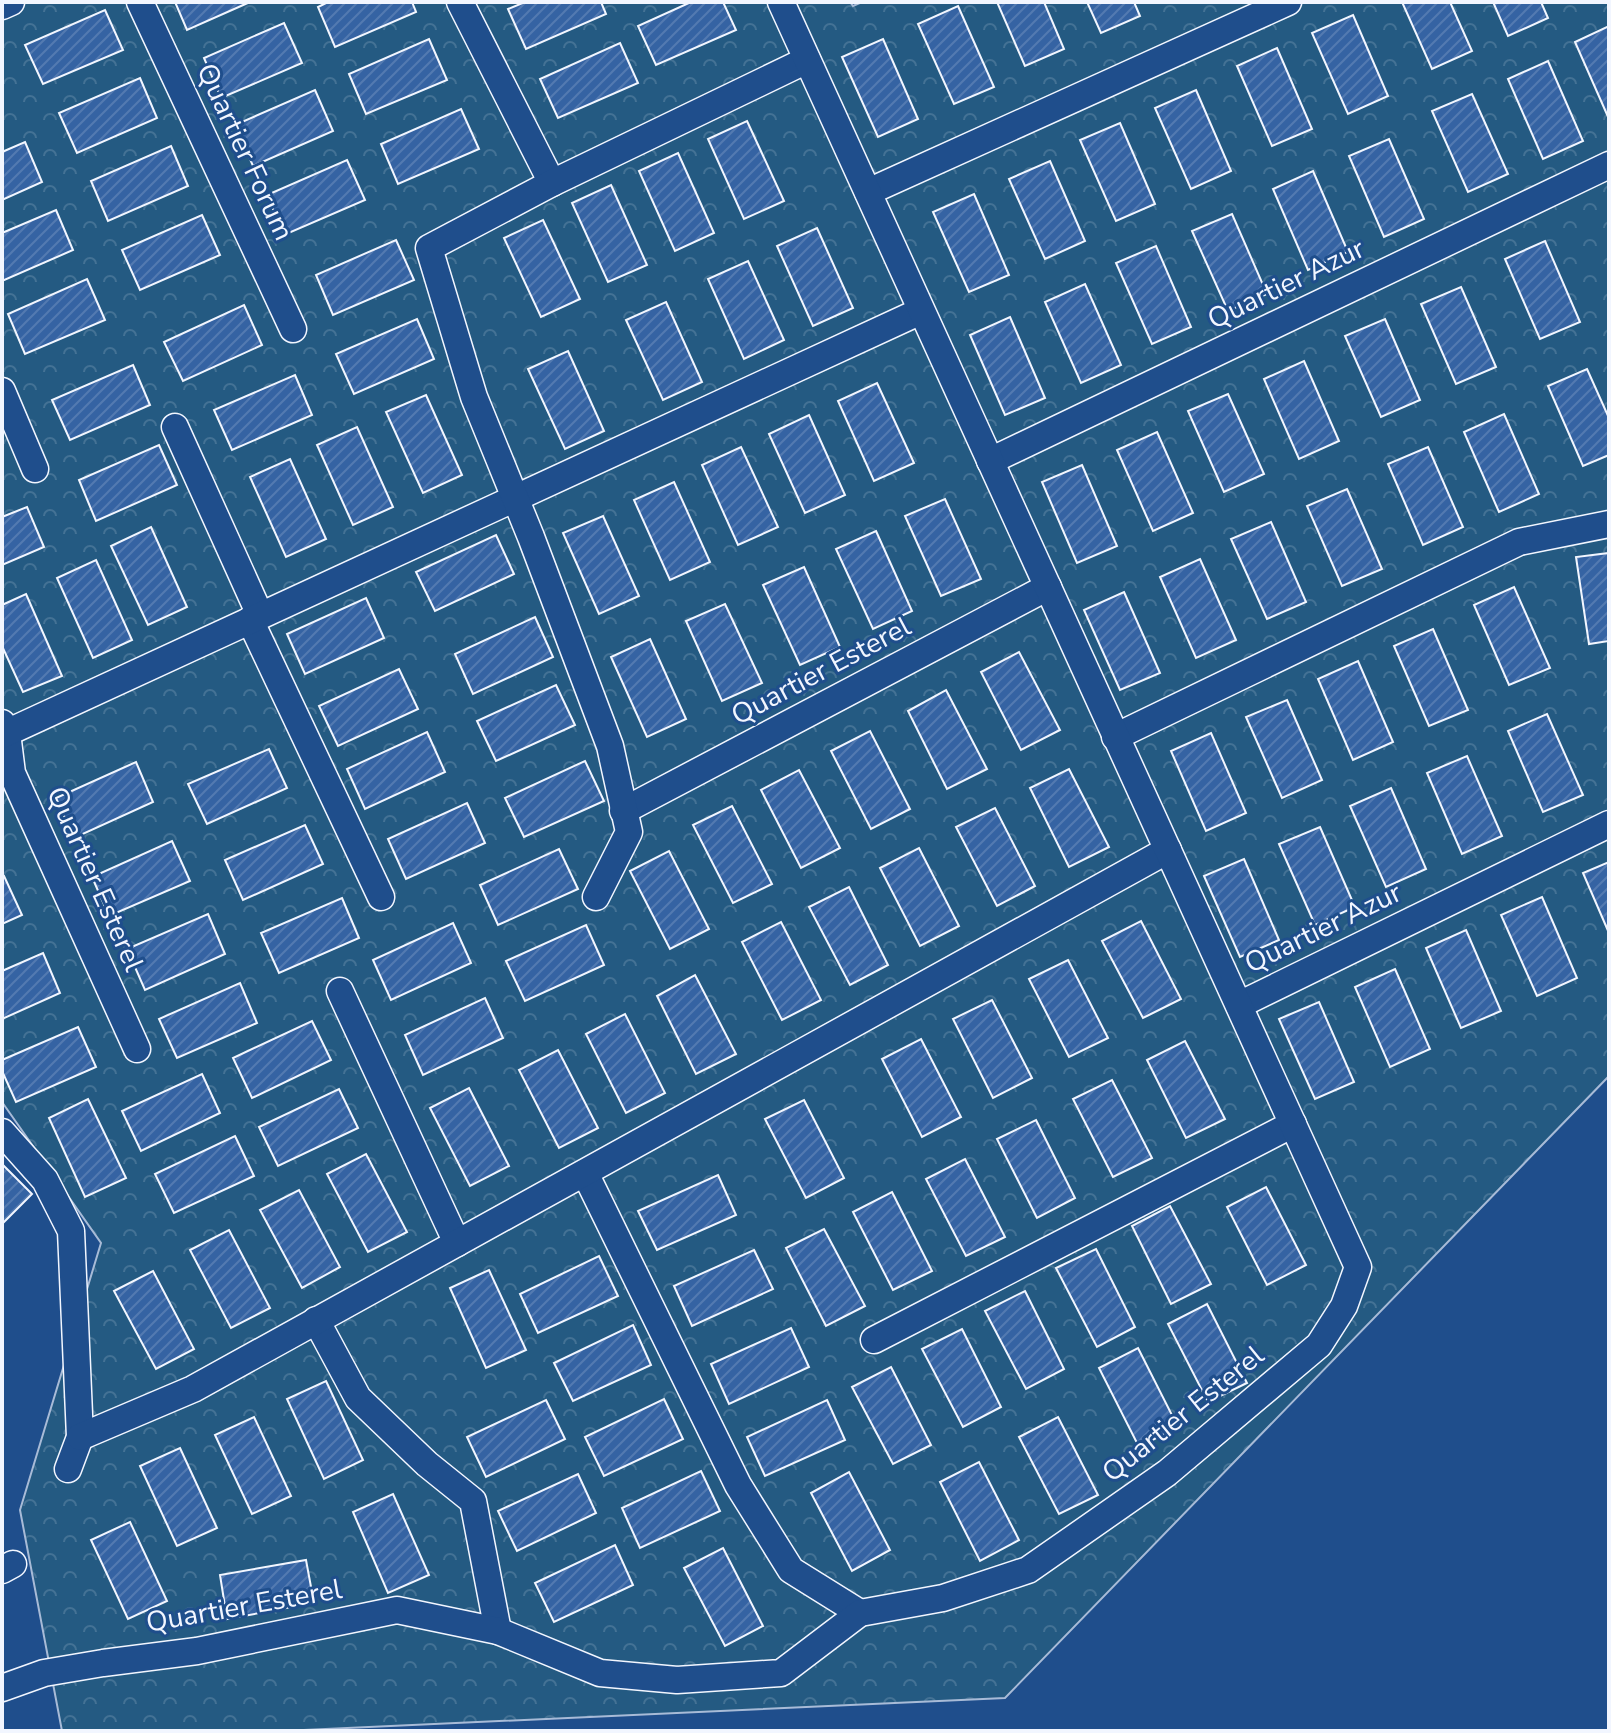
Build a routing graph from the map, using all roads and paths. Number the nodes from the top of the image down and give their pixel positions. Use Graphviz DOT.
graph roads {
  1 [pos="11,2"];
  2 [pos="140,2"];
  3 [pos="460,2"];
  4 [pos="781,2"];
  5 [pos="1288,2"];
  6 [pos="2,6"];
  7 [pos="807,60"];
  8 [pos="1609,165"];
  9 [pos="552,183"];
  10 [pos="868,192"];
  11 [pos="921,311"];
  12 [pos="293,329"];
  13 [pos="2,391"];
  14 [pos="175,427"];
  15 [pos="990,461"];
  16 [pos="35,469"];
  17 [pos="516,498"];
  18 [pos="1609,524"];
  19 [pos="1048,587"];
  20 [pos="255,618"];
  21 [pos="4,730"];
  22 [pos="1115,737"];
  23 [pos="623,811"];
  24 [pos="1609,824"];
  25 [pos="1168,850"];
  26 [pos="381,897"];
  27 [pos="596,897"];
  28 [pos="340,991"];
  29 [pos="1239,1005"];
  30 [pos="137,1049"];
  31 [pos="1293,1124"];
  32 [pos="2,1132"];
  33 [pos="585,1173"];
  34 [pos="457,1243"];
  35 [pos="316,1320"];
  36 [pos="874,1340"];
  37 [pos="80,1437"];
  38 [pos="68,1469"];
  39 [pos="860,1613"];
  40 [pos="498,1631"];
  41 [pos="2,1688"];
  1 -- 6 [label="lane"];
  2 -- 12 [label="lane, Quartier Forum"];
  3 -- 9 [label="lane"];
  4 -- 7 [label="lane"];
  5 -- 10 [label="lane"];
  7 -- 9 [label="lane"];
  7 -- 10 [label="lane, Quartier Esterel"];
  8 -- 15 [label="lane, Quartier Azur"];
  9 -- 17 [label="lane"];
  10 -- 11 [label="lane, Quartier Esterel"];
  11 -- 15 [label="lane, Quartier Esterel"];
  11 -- 17 [label="lane, Quartier Esterel"];
  13 -- 16 [label="lane"];
  14 -- 20 [label="lane"];
  15 -- 19 [label="lane, Quartier Esterel"];
  17 -- 20 [label="lane, Quartier Esterel"];
  17 -- 23 [label="lane"];
  18 -- 22 [label="lane"];
  19 -- 22 [label="lane, Quartier Esterel"];
  19 -- 23 [label="lane, Quartier Esterel"];
  20 -- 21 [label="lane, Quartier Esterel"];
  20 -- 26 [label="lane"];
  21 -- 30 [label="lane, Quartier Esterel"];
  22 -- 25 [label="lane, Quartier Esterel"];
  23 -- 27 [label="lane"];
  24 -- 29 [label="lane, Quartier Azur"];
  25 -- 29 [label="lane, Quartier Esterel"];
  25 -- 33 [label="lane"];
  28 -- 34 [label="lane"];
  29 -- 31 [label="lane, Quartier Esterel"];
  31 -- 36 [label="lane"];
  31 -- 39 [label="lane, Quartier Esterel"];
  32 -- 37 [label="lane"];
  33 -- 34 [label="lane"];
  33 -- 39 [label="lane"];
  34 -- 35 [label="lane"];
  35 -- 37 [label="lane"];
  35 -- 40 [label="lane"];
  37 -- 38 [label="lane"];
  39 -- 40 [label="lane, Quartier Esterel"];
  40 -- 41 [label="lane, Quartier Esterel"];
}
